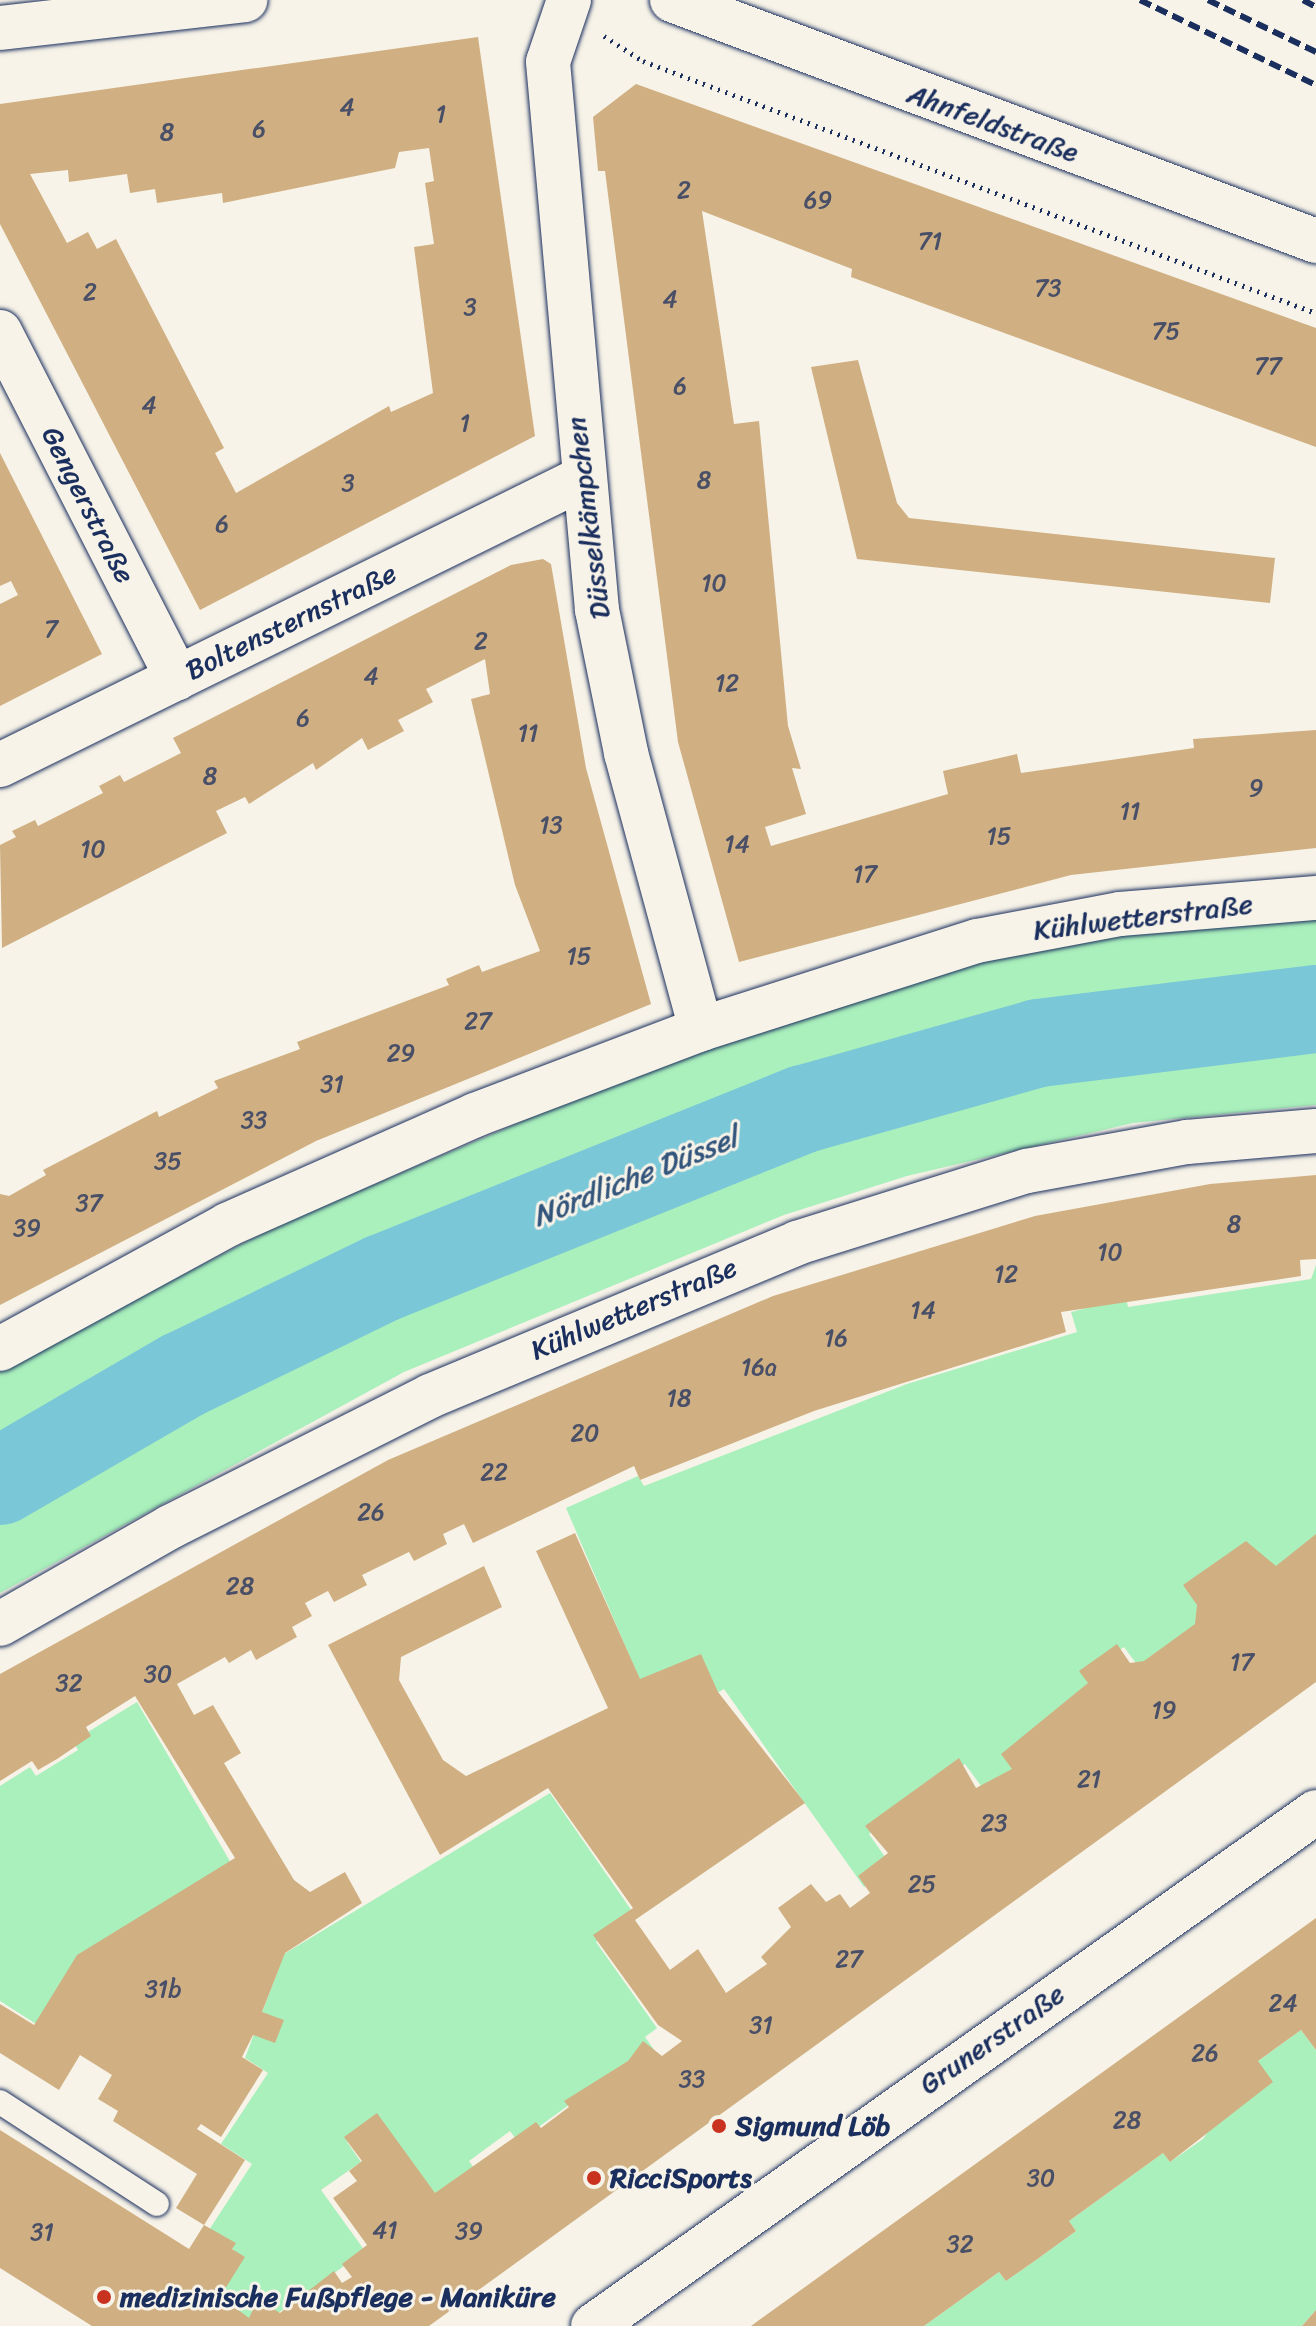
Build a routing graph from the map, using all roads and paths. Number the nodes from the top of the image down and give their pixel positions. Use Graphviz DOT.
graph roads {
  1 [pos="245,0"];
  2 [pos="672,0"];
  3 [pos="566,5"];
  4 [pos="0,28"];
  5 [pos="1316,241"];
  6 [pos="1316,313"];
  7 [pos="0,332"];
  8 [pos="581,479"];
  9 [pos="177,678"];
  10 [pos="0,765"];
  11 [pos="1316,898"];
  12 [pos="701,1029"];
  13 [pos="1316,1131"];
  14 [pos="0,1349"];
  15 [pos="0,1624"];
  16 [pos="1316,1812"];
  17 [pos="0,2102"];
  18 [pos="157,2204"];
  19 [pos="593,2326"];
  1 -- 4 [label="street"];
  2 -- 5 [label="street, Ahnfeldstraße"];
  3 -- 6 [label="path"];
  3 -- 8 [label="street, Düsselkämpchen"];
  7 -- 9 [label="street, Gengerstraße"];
  8 -- 9 [label="street, Boltensternstraße"];
  8 -- 12 [label="street, Düsselkämpchen"];
  9 -- 10 [label="street, Boltensternstraße"];
  11 -- 12 [label="street, Kühlwetterstraße"];
  12 -- 14 [label="street, Kühlwetterstraße"];
  13 -- 15 [label="street, Kühlwetterstraße"];
  16 -- 19 [label="street, Grunerstraße"];
  17 -- 18 [label="lane"];
}
